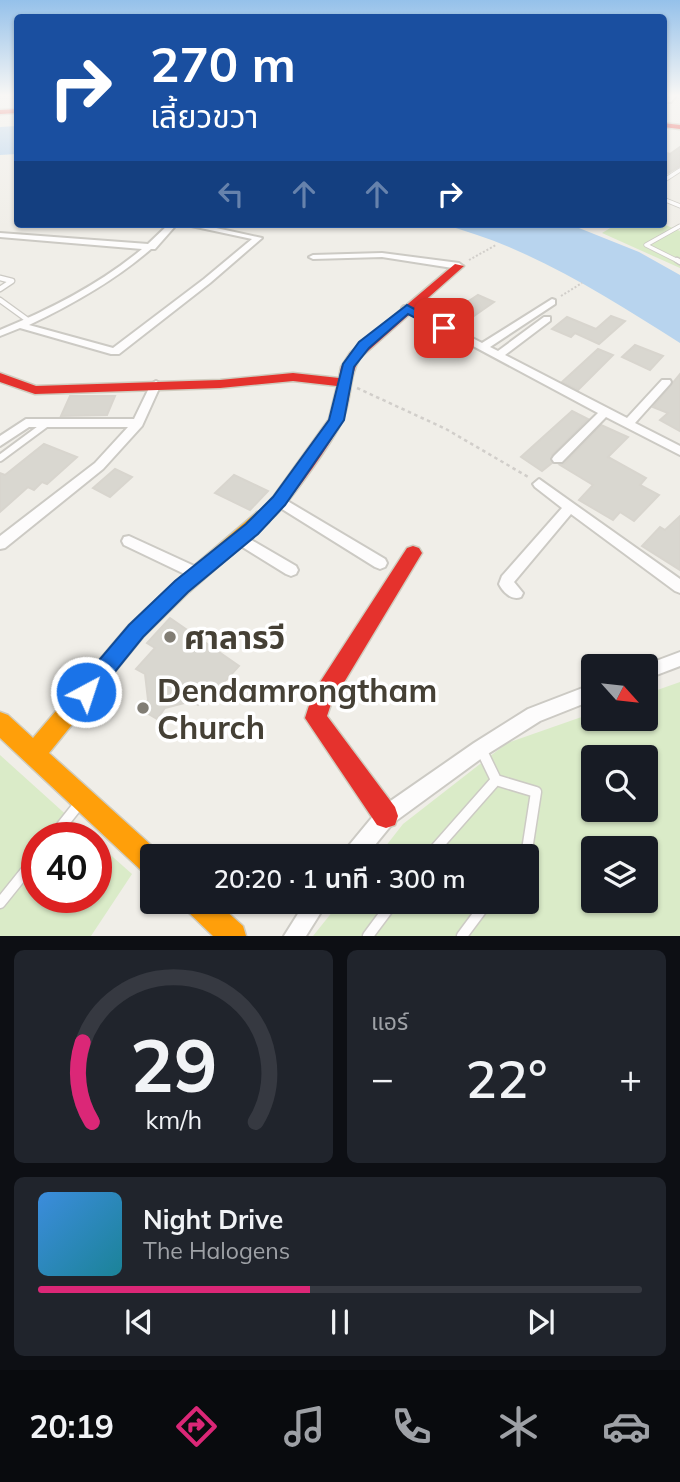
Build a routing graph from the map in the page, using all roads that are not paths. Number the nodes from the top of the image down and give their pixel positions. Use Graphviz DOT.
graph roads {
  1 [pos="680,170"];
  2 [pos="669,177"];
  3 [pos="680,226"];
  4 [pos="169,228"];
  5 [pos="226,228"];
  6 [pos="0,235"];
  7 [pos="152,247"];
  8 [pos="313,257"];
  9 [pos="680,262"];
  10 [pos="459,266"];
  11 [pos="0,278"];
  12 [pos="0,289"];
  13 [pos="0,300"];
  14 [pos="552,302"];
  15 [pos="407,308"];
  16 [pos="547,319"];
  17 [pos="24,323"];
  18 [pos="0,333"];
  19 [pos="482,348"];
  20 [pos="498,356"];
  21 [pos="0,377"];
  22 [pos="666,382"];
  23 [pos="344,383"];
  24 [pos="156,384"];
  25 [pos="605,412"];
  26 [pos="47,423"];
  27 [pos="138,423"];
  28 [pos="628,424"];
  29 [pos="0,442"];
  30 [pos="680,451"];
  31 [pos="0,458"];
  32 [pos="558,459"];
  33 [pos="539,484"];
  34 [pos="279,501"];
  35 [pos="570,507"];
  36 [pos="241,539"];
  37 [pos="129,541"];
  38 [pos="0,544"];
  39 [pos="413,553"];
  40 [pos="380,563"];
  41 [pos="291,570"];
  42 [pos="198,574"];
  43 [pos="680,587"];
  44 [pos="516,593"];
  45 [pos="680,659"];
  46 [pos="658,667"];
  47 [pos="581,697"];
  48 [pos="6,729"];
  49 [pos="0,748"];
  50 [pos="480,749"];
  51 [pos="36,752"];
  52 [pos="496,780"];
  53 [pos="82,800"];
  54 [pos="386,816"];
  55 [pos="65,822"];
  56 [pos="364,844"];
  57 [pos="440,844"];
  58 [pos="528,844"];
  59 [pos="140,852"];
  60 [pos="21,877"];
  61 [pos="0,903"];
  62 [pos="209,914"];
  63 [pos="309,914"];
  64 [pos="384,914"];
  65 [pos="478,914"];
  66 [pos="233,936"];
  67 [pos="294,936"];
  68 [pos="368,936"];
  69 [pos="462,936"];
  1 -- 2 [label="lane"];
  3 -- 9 [label="lane"];
  4 -- 7 [label="street"];
  5 -- 17 [label="street"];
  6 -- 7 [label="street"];
  7 -- 17 [label="street"];
  8 -- 10 [label="street"];
  10 -- 15 [label="street"];
  11 -- 12 [label="lane"];
  13 -- 17 [label="lane"];
  14 -- 19 [label="street"];
  15 -- 19 [label="street"];
  15 -- 23 [label="street"];
  16 -- 20 [label="street"];
  17 -- 18 [label="street"];
  19 -- 20 [label="street"];
  20 -- 25 [label="street"];
  21 -- 24 [label="street"];
  22 -- 28 [label="street"];
  23 -- 24 [label="street"];
  23 -- 34 [label="street"];
  24 -- 27 [label="street"];
  25 -- 28 [label="street"];
  25 -- 32 [label="street"];
  26 -- 27 [label="street"];
  26 -- 29 [label="street"];
  26 -- 31 [label="lane"];
  27 -- 38 [label="street"];
  28 -- 30 [label="street"];
  33 -- 35 [label="street"];
  34 -- 36 [label="street"];
  34 -- 40 [label="street"];
  35 -- 43 [label="street"];
  35 -- 44 [label="street"];
  36 -- 41 [label="street"];
  36 -- 42 [label="street"];
  37 -- 42 [label="street"];
  39 -- 54 [label="street"];
  42 -- 51 [label="street"];
  45 -- 46 [label="street"];
  47 -- 50 [label="street"];
  48 -- 49 [label="street"];
  48 -- 51 [label="street"];
  50 -- 52 [label="lane"];
  50 -- 54 [label="street"];
  51 -- 53 [label="street"];
  52 -- 57 [label="lane"];
  52 -- 58 [label="lane"];
  53 -- 55 [label="lane"];
  53 -- 59 [label="street"];
  54 -- 56 [label="street"];
  60 -- 61 [label="lane"];
  62 -- 66 [label="street"];
  63 -- 67 [label="street"];
  64 -- 68 [label="lane"];
  65 -- 69 [label="lane"];
}
